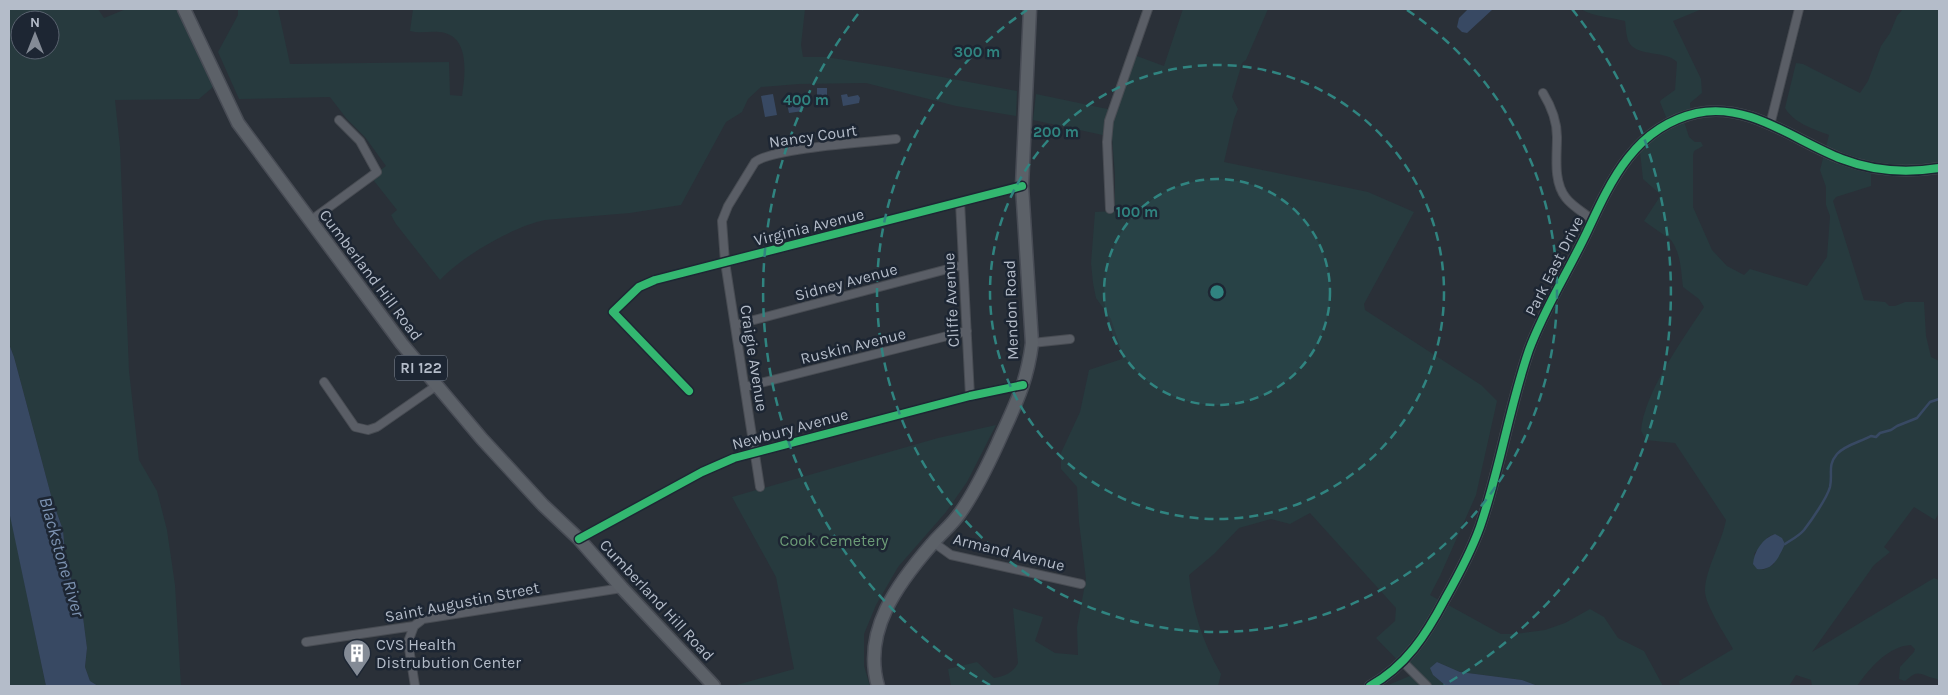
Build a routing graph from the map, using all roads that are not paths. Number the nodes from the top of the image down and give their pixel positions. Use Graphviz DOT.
graph roads {
  1 [pos="184,9"];
  2 [pos="1030,9"];
  3 [pos="1148,9"];
  4 [pos="1799,9"];
  5 [pos="1543,93"];
  6 [pos="339,120"];
  7 [pos="1770,125"];
  8 [pos="896,138"];
  9 [pos="1939,168"];
  10 [pos="1022,186"];
  11 [pos="960,202"];
  12 [pos="1110,209"];
  13 [pos="1593,220"];
  14 [pos="310,221"];
  15 [pos="725,262"];
  16 [pos="963,265"];
  17 [pos="735,325"];
  18 [pos="967,331"];
  19 [pos="1070,339"];
  20 [pos="1032,343"];
  21 [pos="324,382"];
  22 [pos="1023,385"];
  23 [pos="436,386"];
  24 [pos="745,387"];
  25 [pos="689,391"];
  26 [pos="970,396"];
  27 [pos="755,452"];
  28 [pos="760,487"];
  29 [pos="579,539"];
  30 [pos="933,542"];
  31 [pos="1081,584"];
  32 [pos="622,588"];
  33 [pos="414,626"];
  34 [pos="306,642"];
  35 [pos="1403,662"];
  36 [pos="415,686"];
  37 [pos="714,686"];
  38 [pos="878,686"];
  39 [pos="1370,686"];
  40 [pos="1427,686"];
  1 -- 14 [label="main road, Cumberland Hill Road / RI 122"];
  2 -- 10 [label="main road, Mendon Road"];
  3 -- 12 [label="street"];
  4 -- 7 [label="street"];
  5 -- 13 [label="street"];
  6 -- 14 [label="street"];
  7 -- 9 [label="street, Park East Drive"];
  7 -- 13 [label="street, Park East Drive"];
  8 -- 15 [label="street, Nancy Court"];
  10 -- 11 [label="street, Virginia Avenue"];
  10 -- 20 [label="main road, Mendon Road"];
  11 -- 15 [label="street, Virginia Avenue"];
  11 -- 16 [label="street, Cliffe Avenue"];
  13 -- 35 [label="street, Park East Drive"];
  14 -- 23 [label="main road, Cumberland Hill Road / RI 122"];
  15 -- 17 [label="street, Craigie Avenue"];
  15 -- 25 [label="street, Virginia Avenue"];
  16 -- 17 [label="street, Sidney Avenue"];
  16 -- 18 [label="street, Cliffe Avenue"];
  17 -- 24 [label="street, Craigie Avenue"];
  18 -- 24 [label="street, Ruskin Avenue"];
  18 -- 26 [label="street, Cliffe Avenue"];
  19 -- 20 [label="street"];
  20 -- 22 [label="main road, Mendon Road"];
  21 -- 23 [label="street"];
  22 -- 26 [label="street, Newbury Avenue"];
  22 -- 30 [label="main road, Mendon Road"];
  23 -- 29 [label="main road, Cumberland Hill Road / RI 122"];
  24 -- 27 [label="street, Craigie Avenue"];
  26 -- 27 [label="street, Newbury Avenue"];
  27 -- 28 [label="street, Craigie Avenue"];
  27 -- 29 [label="street, Newbury Avenue"];
  29 -- 32 [label="main road, Cumberland Hill Road / RI 122"];
  30 -- 31 [label="street, Armand Avenue"];
  30 -- 38 [label="main road, Mendon Road"];
  32 -- 33 [label="street, Saint Augustin Street"];
  32 -- 37 [label="main road, Cumberland Hill Road / RI 122"];
  33 -- 34 [label="street, Saint Augustin Street"];
  33 -- 36 [label="street"];
  35 -- 39 [label="street, Park East Drive"];
  35 -- 40 [label="street"];
}
